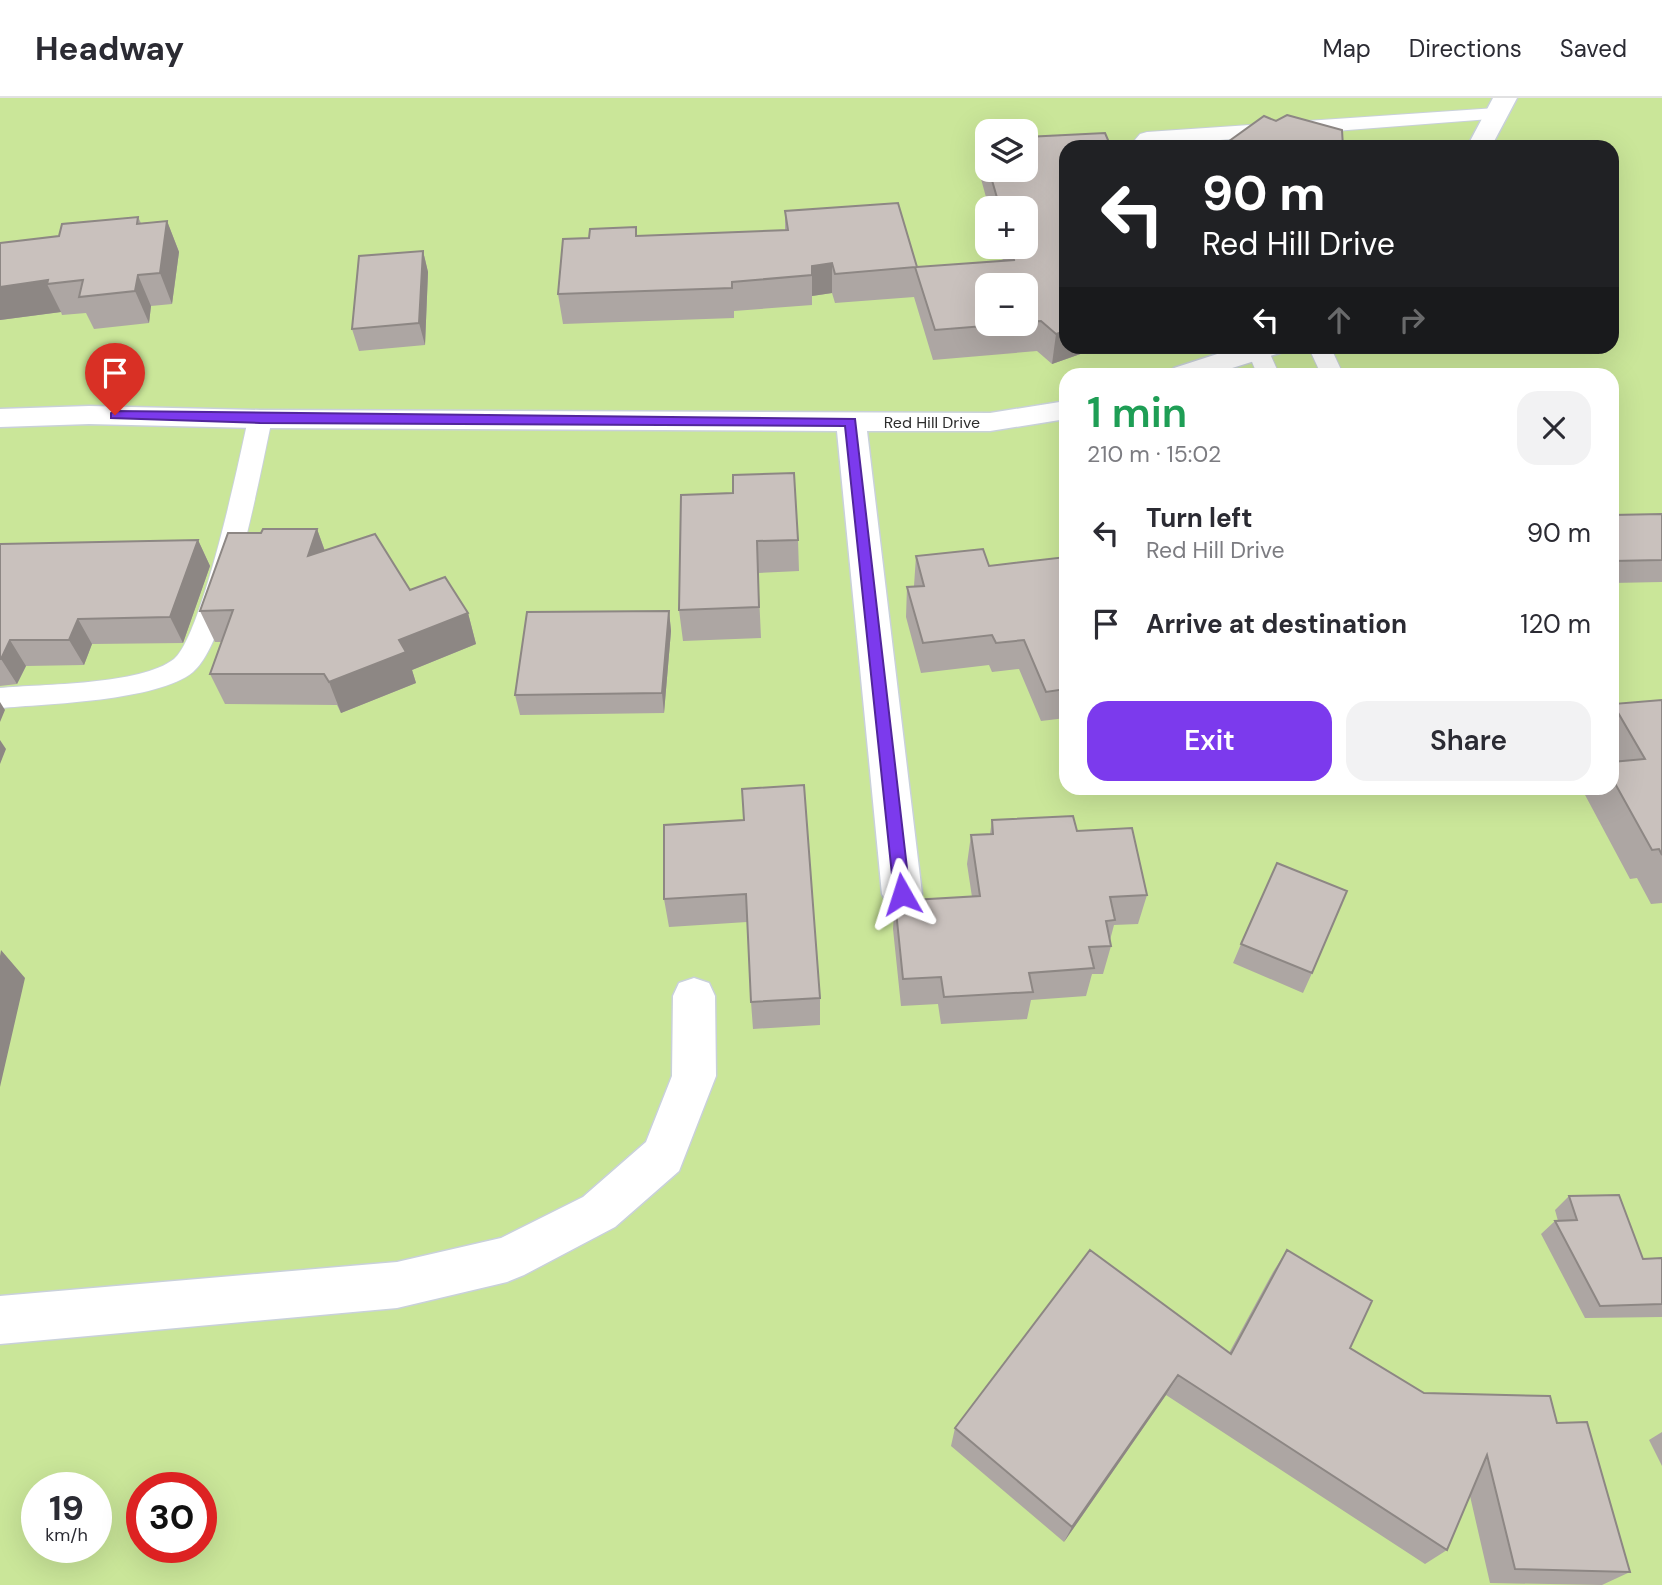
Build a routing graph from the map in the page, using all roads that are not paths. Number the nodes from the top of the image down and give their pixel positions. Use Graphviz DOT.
graph roads {
  1 [pos="1501,106"];
  2 [pos="1145,140"];
  3 [pos="1483,140"];
  4 [pos="1267,358"];
  5 [pos="1215,368"];
  6 [pos="1059,411"];
  7 [pos="0,418"];
  8 [pos="260,419"];
  9 [pos="850,422"];
  10 [pos="0,698"];
  11 [pos="902,894"];
  12 [pos="694,996"];
  13 [pos="0,1320"];
  1 -- 2 [label="lane"];
  1 -- 3 [label="street"];
  4 -- 5 [label="street"];
  6 -- 9 [label="street, Red Hill Drive"];
  7 -- 8 [label="street, Red Hill Drive"];
  8 -- 9 [label="street, Red Hill Drive"];
  8 -- 10 [label="lane"];
  9 -- 11 [label="street"];
  12 -- 13 [label="street"];
}
